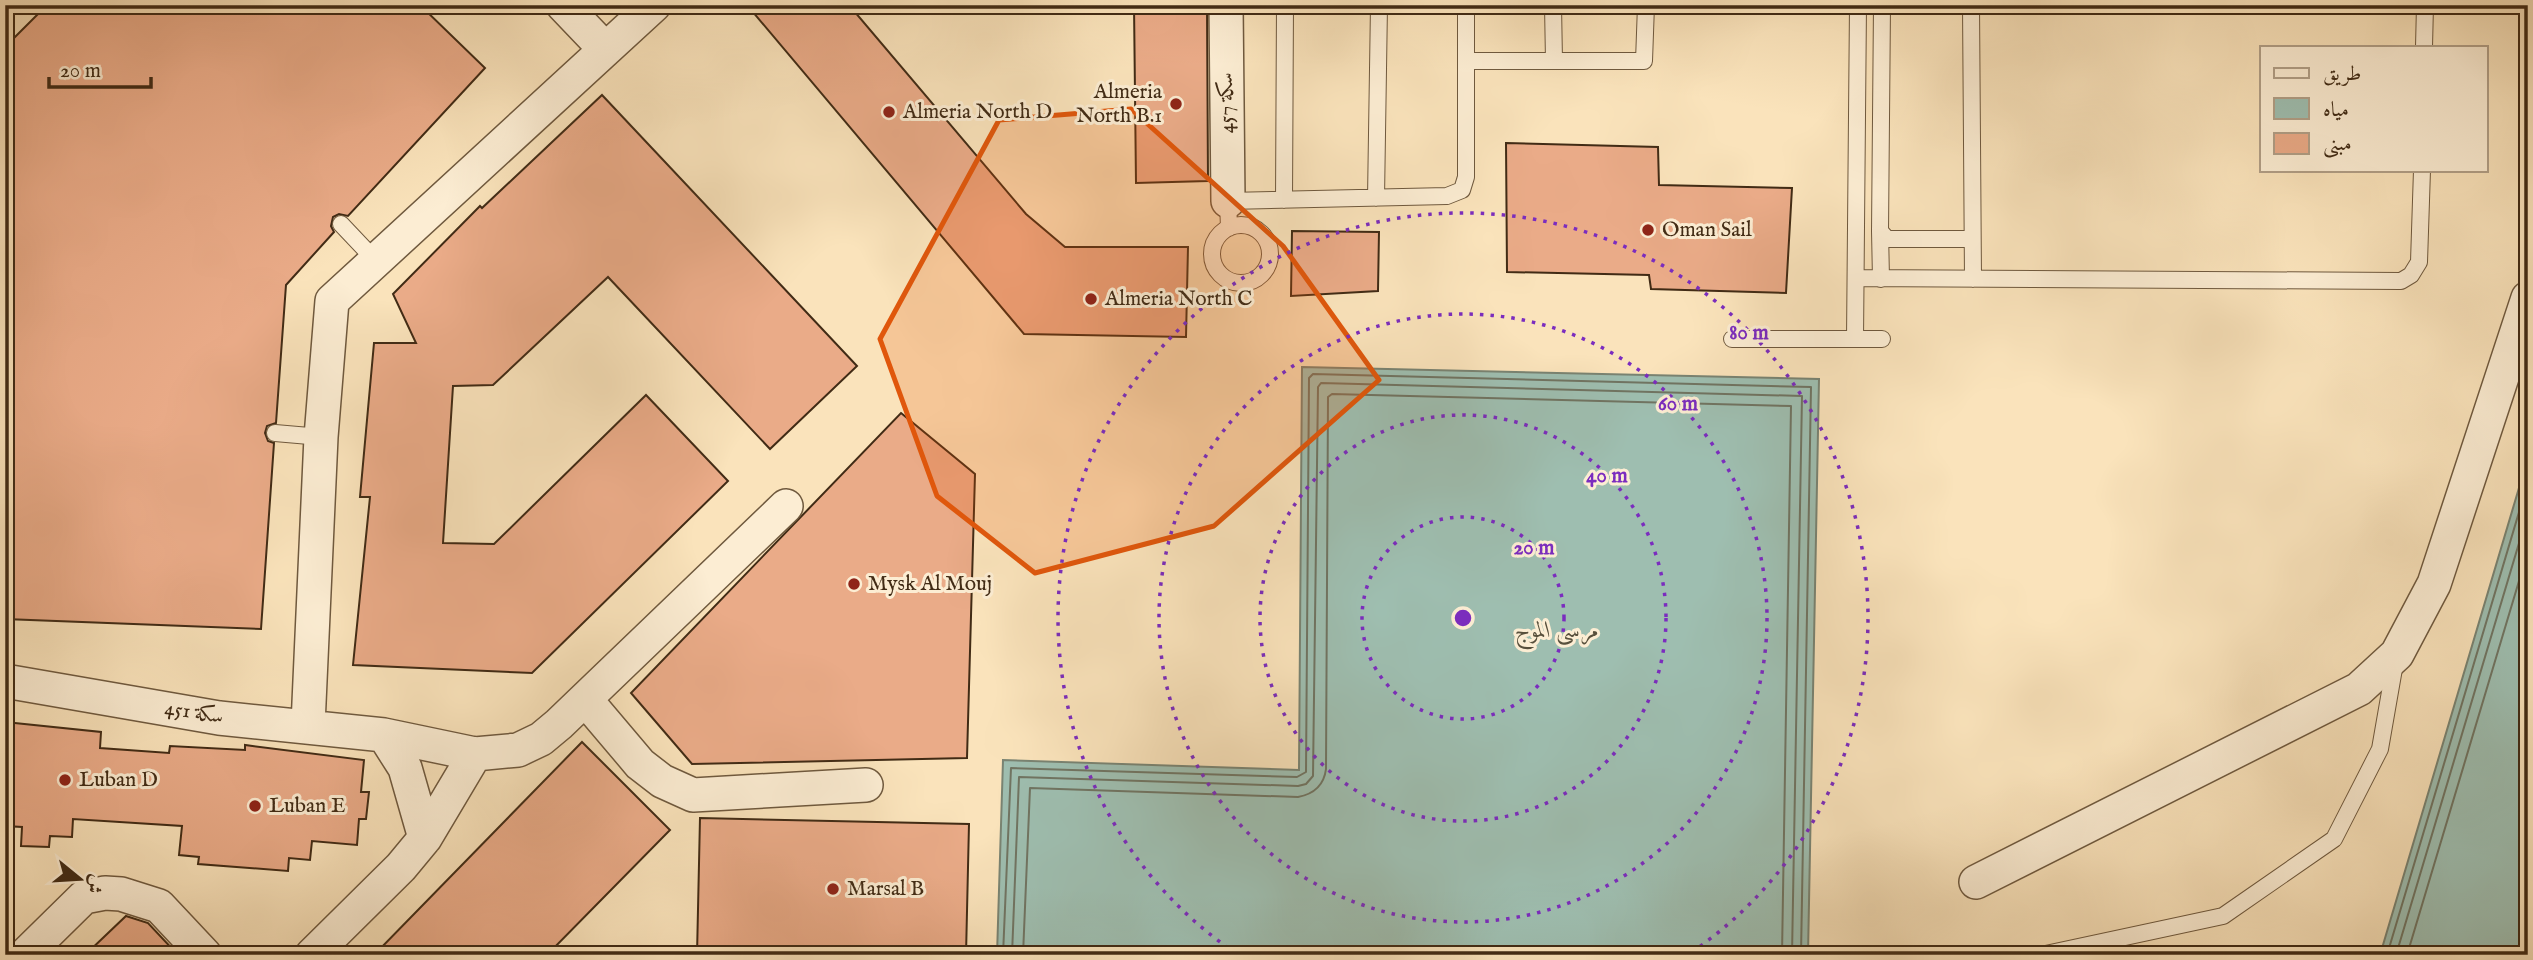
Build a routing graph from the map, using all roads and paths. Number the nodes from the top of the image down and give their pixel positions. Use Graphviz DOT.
graph roads {
  1 [pos="564,5"];
  2 [pos="1226,5"];
  3 [pos="1285,5"];
  4 [pos="1379,5"];
  5 [pos="1466,5"];
  6 [pos="1553,5"];
  7 [pos="1646,5"];
  8 [pos="1858,5"];
  9 [pos="1882,5"];
  10 [pos="1971,5"];
  11 [pos="2425,5"];
  12 [pos="647,7"];
  13 [pos="2424,46"];
  14 [pos="605,49"];
  15 [pos="1466,61"];
  16 [pos="1554,61"];
  17 [pos="2423,172"];
  18 [pos="1376,198"];
  19 [pos="1284,200"];
  20 [pos="1229,215"];
  21 [pos="341,224"];
  22 [pos="1880,231"];
  23 [pos="1972,239"];
  24 [pos="376,261"];
  25 [pos="1857,278"];
  26 [pos="1881,279"];
  27 [pos="1973,279"];
  28 [pos="2528,298"];
  29 [pos="1732,339"];
  30 [pos="1855,339"];
  31 [pos="1882,339"];
  32 [pos="275,433"];
  33 [pos="321,437"];
  34 [pos="786,506"];
  35 [pos="2397,654"];
  36 [pos="5,681"];
  37 [pos="585,699"];
  38 [pos="308,725"];
  39 [pos="384,735"];
  40 [pos="475,754"];
  41 [pos="866,785"];
  42 [pos="425,838"];
  43 [pos="1976,882"];
  44 [pos="25,955"];
  45 [pos="205,955"];
  46 [pos="312,955"];
  47 [pos="2040,955"];
  1 -- 14 [label="street"];
  2 -- 20 [label="street, سكة 457"];
  3 -- 19 [label="lane"];
  4 -- 18 [label="lane"];
  5 -- 15 [label="lane"];
  6 -- 16 [label="lane"];
  7 -- 16 [label="lane"];
  8 -- 25 [label="lane"];
  9 -- 22 [label="lane"];
  10 -- 23 [label="lane"];
  11 -- 13 [label="lane"];
  12 -- 14 [label="street"];
  14 -- 24 [label="street"];
  15 -- 16 [label="lane"];
  15 -- 18 [label="lane"];
  17 -- 27 [label="lane"];
  18 -- 19 [label="lane"];
  19 -- 20 [label="lane"];
  21 -- 24 [label="lane"];
  22 -- 23 [label="lane"];
  22 -- 26 [label="lane"];
  23 -- 27 [label="lane"];
  24 -- 33 [label="street"];
  25 -- 26 [label="lane"];
  25 -- 30 [label="lane"];
  26 -- 27 [label="lane"];
  28 -- 35 [label="street"];
  29 -- 30 [label="lane"];
  30 -- 31 [label="lane"];
  32 -- 33 [label="lane"];
  33 -- 38 [label="street"];
  34 -- 37 [label="street, سكة 451"];
  35 -- 43 [label="street"];
  35 -- 47 [label="lane"];
  36 -- 38 [label="street, سكة 451"];
  37 -- 40 [label="street, سكة 451"];
  37 -- 41 [label="street"];
  38 -- 39 [label="street, سكة 451"];
  39 -- 40 [label="street, سكة 451"];
  39 -- 42 [label="street"];
  40 -- 42 [label="street"];
  42 -- 46 [label="street"];
  44 -- 45 [label="street"];
}
